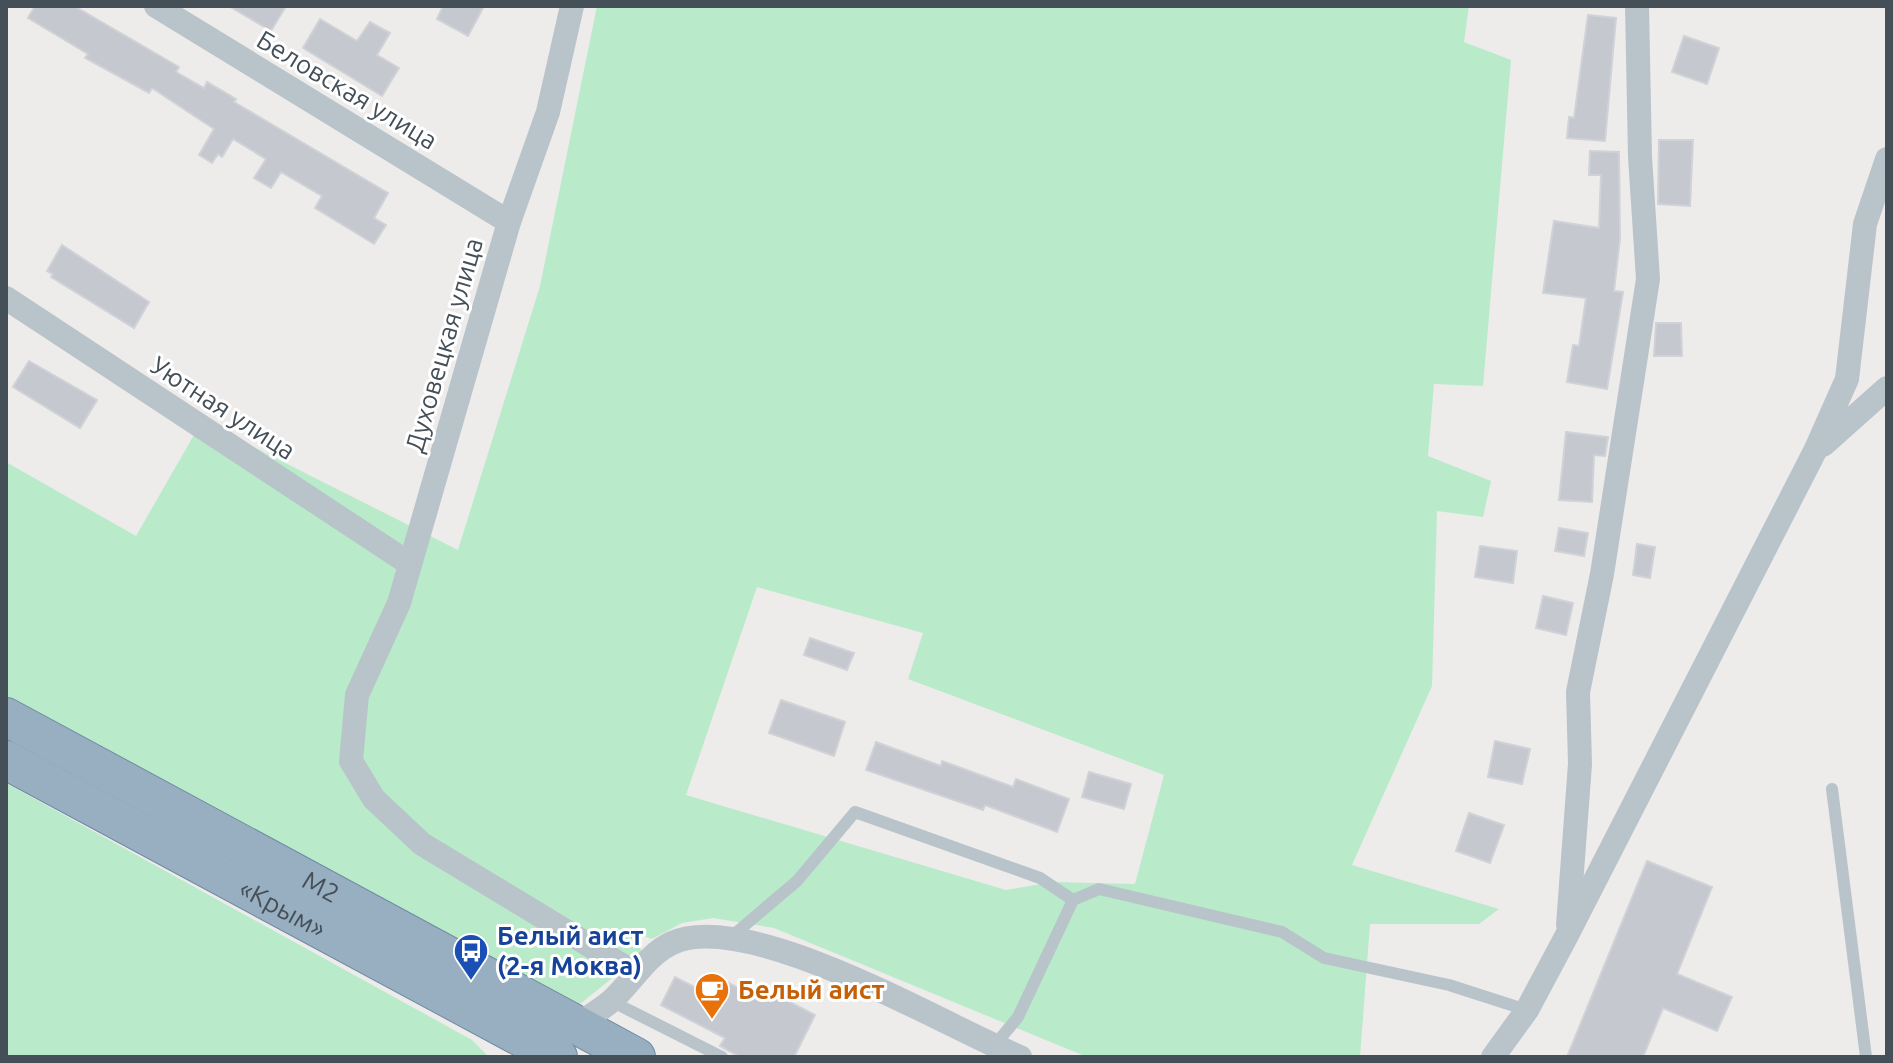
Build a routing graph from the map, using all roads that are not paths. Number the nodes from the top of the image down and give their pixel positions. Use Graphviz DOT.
graph roads {
  1 [pos="156,6"];
  2 [pos="572,6"];
  3 [pos="1637,6"];
  4 [pos="1887,159"];
  5 [pos="509,222"];
  6 [pos="6,298"];
  7 [pos="1887,388"];
  8 [pos="1815,451"];
  9 [pos="410,564"];
  10 [pos="6,717"];
  11 [pos="6,760"];
  12 [pos="1832,789"];
  13 [pos="1073,900"];
  14 [pos="1567,935"];
  15 [pos="730,938"];
  16 [pos="635,973"];
  17 [pos="611,1001"];
  18 [pos="1527,1010"];
  19 [pos="560,1044"];
  20 [pos="994,1046"];
  21 [pos="636,1057"];
  22 [pos="722,1057"];
  23 [pos="1020,1057"];
  24 [pos="1493,1057"];
  25 [pos="1866,1057"];
  1 -- 5 [label="street, Беловская улица"];
  2 -- 5 [label="street, Духовецкая улица"];
  3 -- 14 [label="street"];
  4 -- 8 [label="street"];
  5 -- 9 [label="street, Духовецкая улица"];
  6 -- 9 [label="street, Уютная улица"];
  7 -- 8 [label="street"];
  8 -- 14 [label="street"];
  9 -- 16 [label="street, Духовецкая улица"];
  10 -- 19 [label="highway, М2"];
  11 -- 19 [label="highway, «Крым»"];
  12 -- 25 [label="lane"];
  13 -- 15 [label="lane"];
  13 -- 18 [label="lane"];
  13 -- 20 [label="lane"];
  14 -- 18 [label="street"];
  15 -- 16 [label="street"];
  15 -- 20 [label="street"];
  16 -- 17 [label="street"];
  17 -- 19 [label="street"];
  17 -- 22 [label="lane"];
  18 -- 24 [label="street"];
  19 -- 21 [label="highway, М2"];
  20 -- 23 [label="street"];
}
